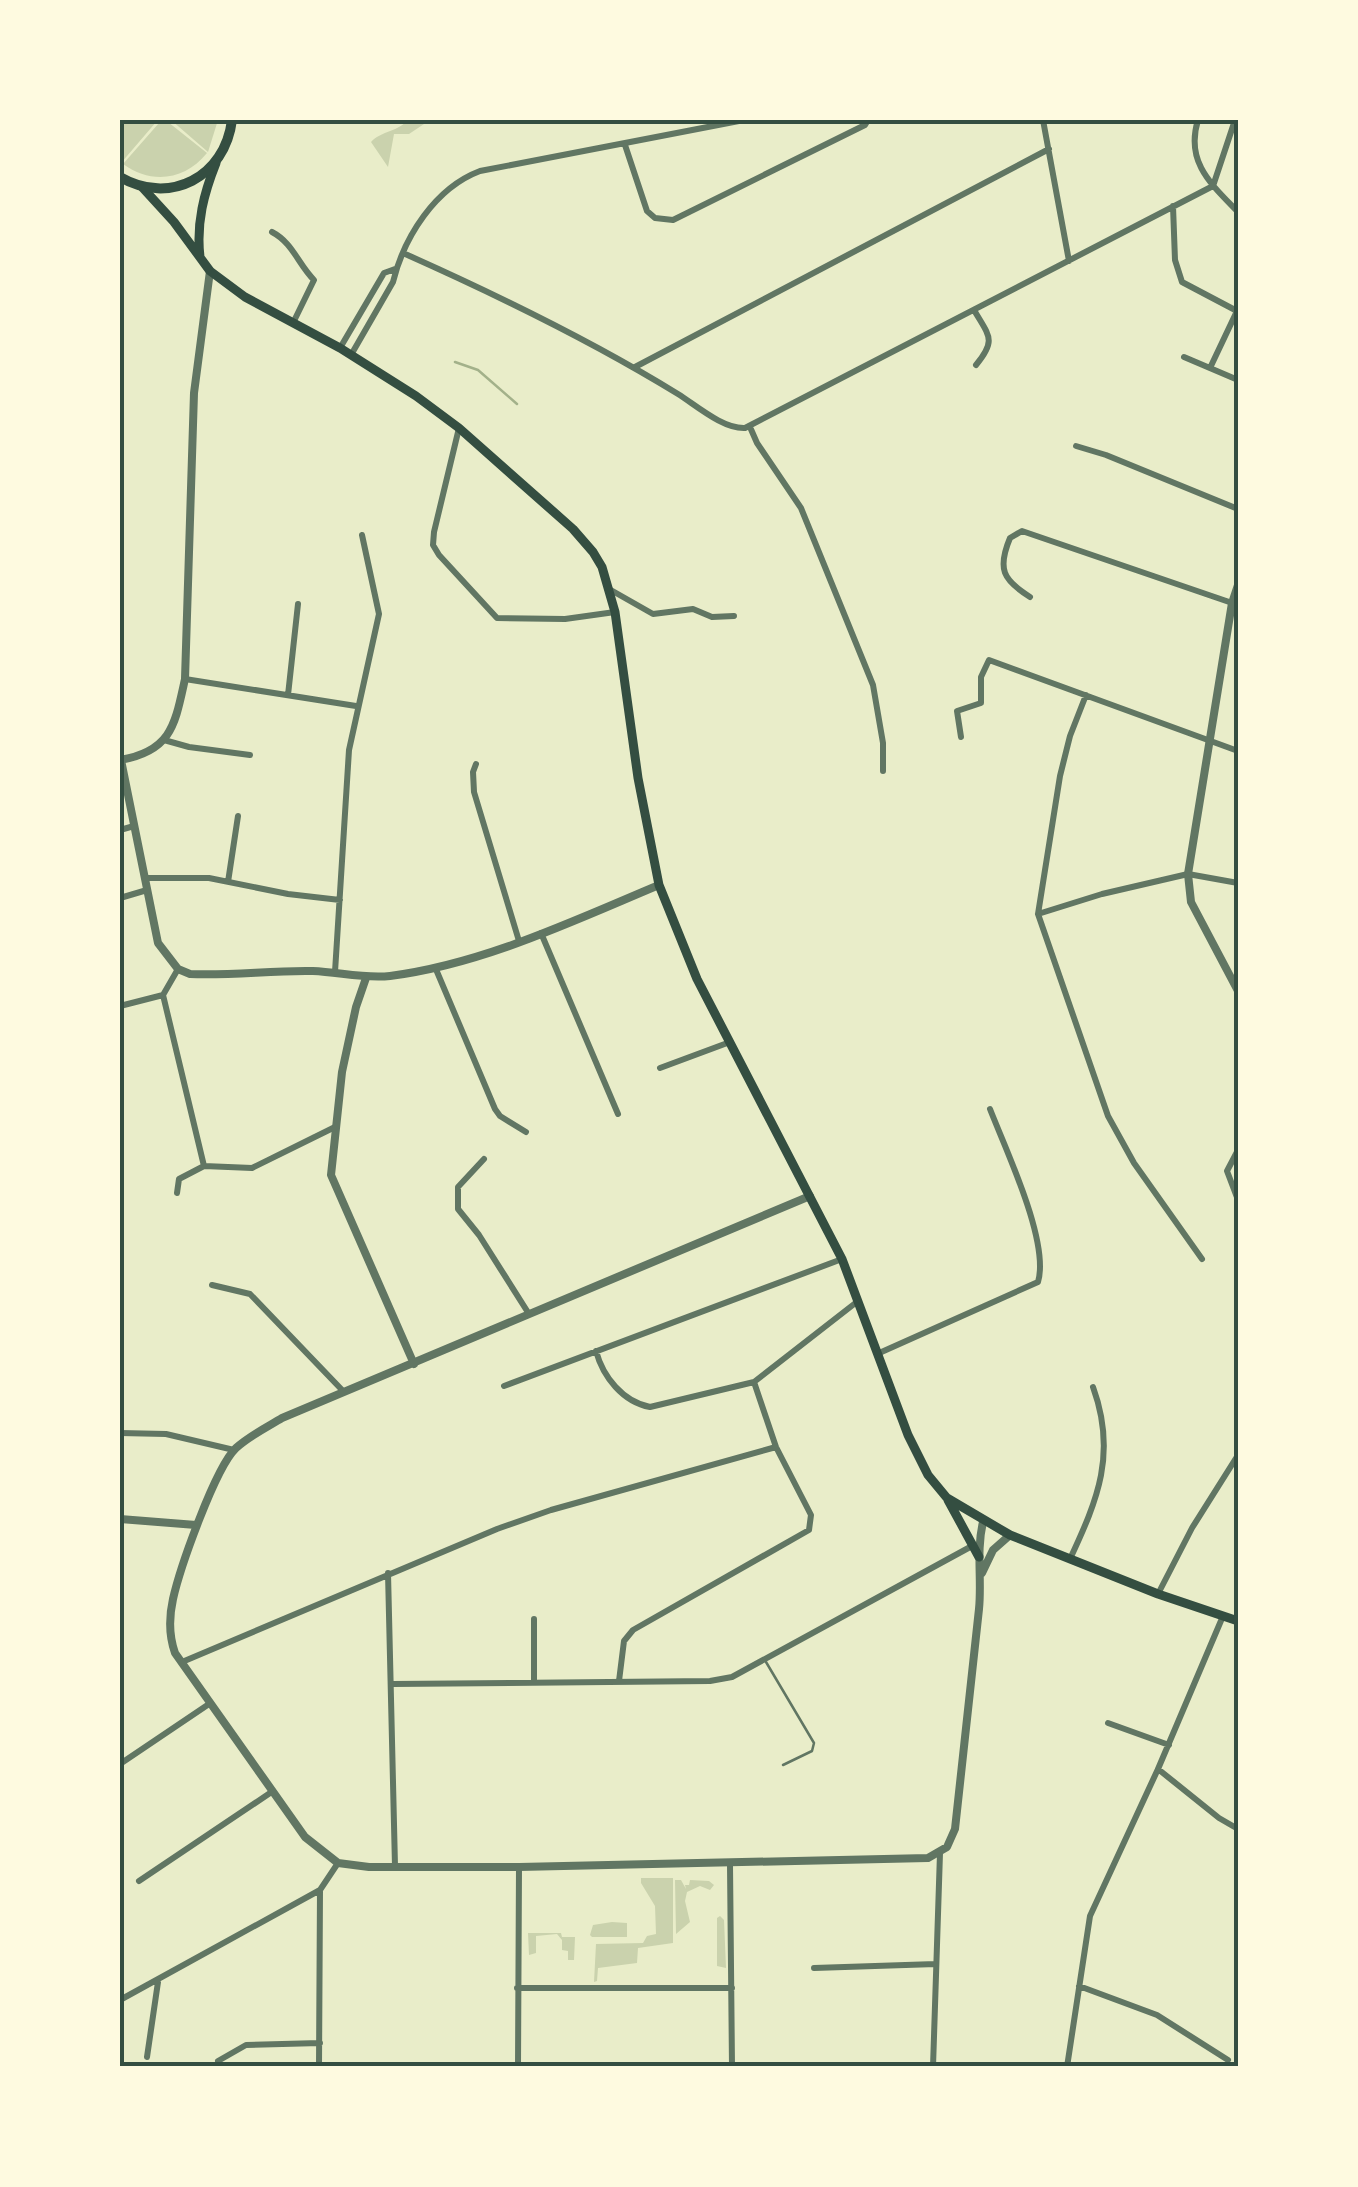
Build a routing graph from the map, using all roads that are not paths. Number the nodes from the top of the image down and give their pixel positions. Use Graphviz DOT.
graph roads {
  1 [pos="232,120"];
  2 [pos="744,120"];
  3 [pos="868,120"];
  4 [pos="1044,120"];
  5 [pos="1198,120"];
  6 [pos="1235,120"];
  7 [pos="625,144"];
  8 [pos="1049,148"];
  9 [pos="216,163"];
  10 [pos="120,177"];
  11 [pos="1213,186"];
  12 [pos="142,188"];
  13 [pos="1173,206"];
  14 [pos="1238,212"];
  15 [pos="272,232"];
  16 [pos="403,253"];
  17 [pos="200,259"];
  18 [pos="1069,261"];
  19 [pos="394,269"];
  20 [pos="210,271"];
  21 [pos="974,310"];
  22 [pos="1238,310"];
  23 [pos="292,324"];
  24 [pos="340,348"];
  25 [pos="351,355"];
  26 [pos="1184,357"];
  27 [pos="976,365"];
  28 [pos="634,368"];
  29 [pos="1210,368"];
  30 [pos="1238,380"];
  31 [pos="750,427"];
  32 [pos="459,428"];
  33 [pos="1076,446"];
  34 [pos="1238,508"];
  35 [pos="362,535"];
  36 [pos="1238,585"];
  37 [pos="609,589"];
  38 [pos="1030,597"];
  39 [pos="298,604"];
  40 [pos="1235,604"];
  41 [pos="616,612"];
  42 [pos="734,616"];
  43 [pos="185,679"];
  44 [pos="288,695"];
  45 [pos="1086,695"];
  46 [pos="357,706"];
  47 [pos="961,737"];
  48 [pos="164,740"];
  49 [pos="1208,742"];
  50 [pos="1238,751"];
  51 [pos="250,755"];
  52 [pos="120,760"];
  53 [pos="476,764"];
  54 [pos="883,771"];
  55 [pos="238,816"];
  56 [pos="136,826"];
  57 [pos="120,830"];
  58 [pos="1188,874"];
  59 [pos="146,878"];
  60 [pos="228,882"];
  61 [pos="1238,883"];
  62 [pos="659,885"];
  63 [pos="148,889"];
  64 [pos="120,898"];
  65 [pos="340,900"];
  66 [pos="1038,914"];
  67 [pos="541,934"];
  68 [pos="518,941"];
  69 [pos="435,967"];
  70 [pos="178,969"];
  71 [pos="335,972"];
  72 [pos="366,978"];
  73 [pos="1238,991"];
  74 [pos="164,995"];
  75 [pos="120,1006"];
  76 [pos="732,1041"];
  77 [pos="660,1068"];
  78 [pos="990,1109"];
  79 [pos="618,1114"];
  80 [pos="335,1128"];
  81 [pos="526,1132"];
  82 [pos="1238,1150"];
  83 [pos="484,1160"];
  84 [pos="204,1166"];
  85 [pos="176,1194"];
  86 [pos="810,1196"];
  87 [pos="1238,1200"];
  88 [pos="842,1259"];
  89 [pos="1202,1259"];
  90 [pos="212,1285"];
  91 [pos="859,1300"];
  92 [pos="528,1314"];
  93 [pos="596,1351"];
  94 [pos="876,1354"];
  95 [pos="414,1364"];
  96 [pos="754,1382"];
  97 [pos="504,1386"];
  98 [pos="1093,1387"];
  99 [pos="344,1392"];
  100 [pos="120,1433"];
  101 [pos="776,1447"];
  102 [pos="234,1450"];
  103 [pos="1238,1454"];
  104 [pos="946,1498"];
  105 [pos="120,1520"];
  106 [pos="982,1522"];
  107 [pos="196,1524"];
  108 [pos="1010,1535"];
  109 [pos="972,1546"];
  110 [pos="978,1556"];
  111 [pos="1070,1560"];
  112 [pos="388,1572"];
  113 [pos="982,1573"];
  114 [pos="1158,1594"];
  115 [pos="1224,1616"];
  116 [pos="534,1620"];
  117 [pos="1238,1621"];
  118 [pos="765,1661"];
  119 [pos="180,1663"];
  120 [pos="619,1681"];
  121 [pos="534,1682"];
  122 [pos="393,1684"];
  123 [pos="209,1704"];
  124 [pos="1108,1723"];
  125 [pos="1169,1745"];
  126 [pos="120,1764"];
  127 [pos="783,1765"];
  128 [pos="1158,1770"];
  129 [pos="273,1792"];
  130 [pos="1238,1829"];
  131 [pos="940,1853"];
  132 [pos="338,1863"];
  133 [pos="730,1865"];
  134 [pos="394,1866"];
  135 [pos="519,1867"];
  136 [pos="139,1882"];
  137 [pos="320,1890"];
  138 [pos="936,1964"];
  139 [pos="814,1968"];
  140 [pos="158,1982"];
  141 [pos="1079,1986"];
  142 [pos="517,1988"];
  143 [pos="732,1988"];
  144 [pos="120,2000"];
  145 [pos="320,2042"];
  146 [pos="147,2057"];
  147 [pos="1228,2060"];
  148 [pos="218,2061"];
  149 [pos="933,2066"];
  150 [pos="319,2067"];
  151 [pos="518,2067"];
  152 [pos="732,2067"];
  153 [pos="1002,2067"];
  154 [pos="1066,2067"];
  1 -- 9 [label="highway"];
  2 -- 7 [label="street"];
  3 -- 7 [label="street"];
  4 -- 8 [label="street"];
  5 -- 11 [label="street"];
  6 -- 11 [label="street"];
  7 -- 16 [label="street"];
  8 -- 18 [label="street"];
  8 -- 28 [label="street"];
  9 -- 12 [label="highway"];
  9 -- 17 [label="main road"];
  10 -- 12 [label="highway"];
  11 -- 13 [label="street"];
  11 -- 14 [label="street"];
  12 -- 17 [label="main road"];
  13 -- 18 [label="street"];
  13 -- 22 [label="street"];
  15 -- 23 [label="street"];
  16 -- 19 [label="street"];
  16 -- 28 [label="street"];
  17 -- 20 [label="main road"];
  18 -- 21 [label="street"];
  19 -- 24 [label="street"];
  19 -- 25 [label="street"];
  20 -- 23 [label="main road"];
  20 -- 43 [label="street"];
  21 -- 27 [label="street"];
  21 -- 31 [label="street"];
  22 -- 29 [label="street"];
  23 -- 24 [label="main road"];
  24 -- 25 [label="main road"];
  25 -- 32 [label="main road"];
  26 -- 29 [label="street"];
  28 -- 31 [label="street"];
  29 -- 30 [label="street"];
  31 -- 54 [label="street"];
  32 -- 37 [label="main road"];
  32 -- 41 [label="street"];
  33 -- 34 [label="street"];
  35 -- 46 [label="street"];
  36 -- 40 [label="street"];
  37 -- 41 [label="main road"];
  37 -- 42 [label="street"];
  38 -- 40 [label="street"];
  39 -- 44 [label="street"];
  40 -- 49 [label="street"];
  41 -- 62 [label="main road"];
  43 -- 44 [label="street"];
  43 -- 48 [label="street"];
  44 -- 46 [label="street"];
  45 -- 47 [label="street"];
  45 -- 49 [label="street"];
  45 -- 66 [label="street"];
  46 -- 65 [label="street"];
  48 -- 51 [label="street"];
  48 -- 52 [label="street"];
  49 -- 50 [label="street"];
  49 -- 58 [label="street"];
  52 -- 56 [label="street"];
  53 -- 68 [label="street"];
  55 -- 60 [label="street"];
  56 -- 57 [label="street"];
  56 -- 59 [label="street"];
  58 -- 61 [label="street"];
  58 -- 66 [label="street"];
  58 -- 73 [label="street"];
  59 -- 60 [label="street"];
  59 -- 63 [label="street"];
  60 -- 65 [label="street"];
  62 -- 67 [label="street"];
  62 -- 76 [label="main road"];
  63 -- 64 [label="street"];
  63 -- 70 [label="street"];
  65 -- 71 [label="street"];
  66 -- 89 [label="street"];
  67 -- 68 [label="street"];
  67 -- 79 [label="street"];
  68 -- 69 [label="street"];
  69 -- 72 [label="street"];
  69 -- 81 [label="street"];
  70 -- 71 [label="street"];
  70 -- 74 [label="street"];
  71 -- 72 [label="street"];
  72 -- 80 [label="street"];
  74 -- 75 [label="street"];
  74 -- 84 [label="street"];
  76 -- 77 [label="street"];
  76 -- 86 [label="main road"];
  78 -- 94 [label="street"];
  80 -- 84 [label="street"];
  80 -- 95 [label="street"];
  82 -- 87 [label="street"];
  83 -- 92 [label="street"];
  84 -- 85 [label="street"];
  86 -- 88 [label="main road"];
  86 -- 92 [label="street"];
  88 -- 91 [label="main road"];
  88 -- 93 [label="street"];
  90 -- 99 [label="street"];
  91 -- 94 [label="main road"];
  91 -- 96 [label="street"];
  92 -- 95 [label="street"];
  93 -- 96 [label="street"];
  93 -- 97 [label="street"];
  94 -- 104 [label="main road"];
  95 -- 99 [label="street"];
  96 -- 101 [label="street"];
  98 -- 111 [label="street"];
  99 -- 102 [label="street"];
  100 -- 102 [label="street"];
  101 -- 112 [label="street"];
  101 -- 120 [label="street"];
  102 -- 107 [label="street"];
  103 -- 114 [label="street"];
  104 -- 106 [label="main road"];
  104 -- 109 [label="main road"];
  105 -- 107 [label="street"];
  106 -- 108 [label="main road"];
  106 -- 110 [label="street"];
  107 -- 119 [label="street"];
  108 -- 111 [label="main road"];
  108 -- 113 [label="street"];
  109 -- 110 [label="main road"];
  109 -- 118 [label="street"];
  110 -- 113 [label="street"];
  111 -- 114 [label="main road"];
  112 -- 119 [label="street"];
  112 -- 122 [label="street"];
  113 -- 131 [label="street"];
  114 -- 115 [label="main road"];
  115 -- 117 [label="main road"];
  115 -- 125 [label="street"];
  116 -- 121 [label="street"];
  118 -- 120 [label="street"];
  118 -- 127 [label="lane"];
  119 -- 123 [label="street"];
  120 -- 121 [label="street"];
  121 -- 122 [label="street"];
  122 -- 134 [label="street"];
  123 -- 126 [label="street"];
  123 -- 129 [label="street"];
  124 -- 125 [label="street"];
  125 -- 128 [label="street"];
  128 -- 130 [label="street"];
  128 -- 141 [label="street"];
  129 -- 132 [label="street"];
  129 -- 136 [label="street"];
  131 -- 133 [label="street"];
  131 -- 138 [label="street"];
  132 -- 134 [label="street"];
  132 -- 137 [label="street"];
  133 -- 135 [label="street"];
  133 -- 143 [label="street"];
  134 -- 135 [label="street"];
  135 -- 142 [label="street"];
  137 -- 140 [label="street"];
  137 -- 145 [label="street"];
  138 -- 139 [label="street"];
  138 -- 149 [label="street"];
  140 -- 144 [label="street"];
  140 -- 146 [label="street"];
  141 -- 147 [label="street"];
  141 -- 154 [label="street"];
  142 -- 143 [label="street"];
  142 -- 151 [label="street"];
  143 -- 152 [label="street"];
  145 -- 148 [label="street"];
  145 -- 150 [label="street"];
  149 -- 153 [label="street"];
}
